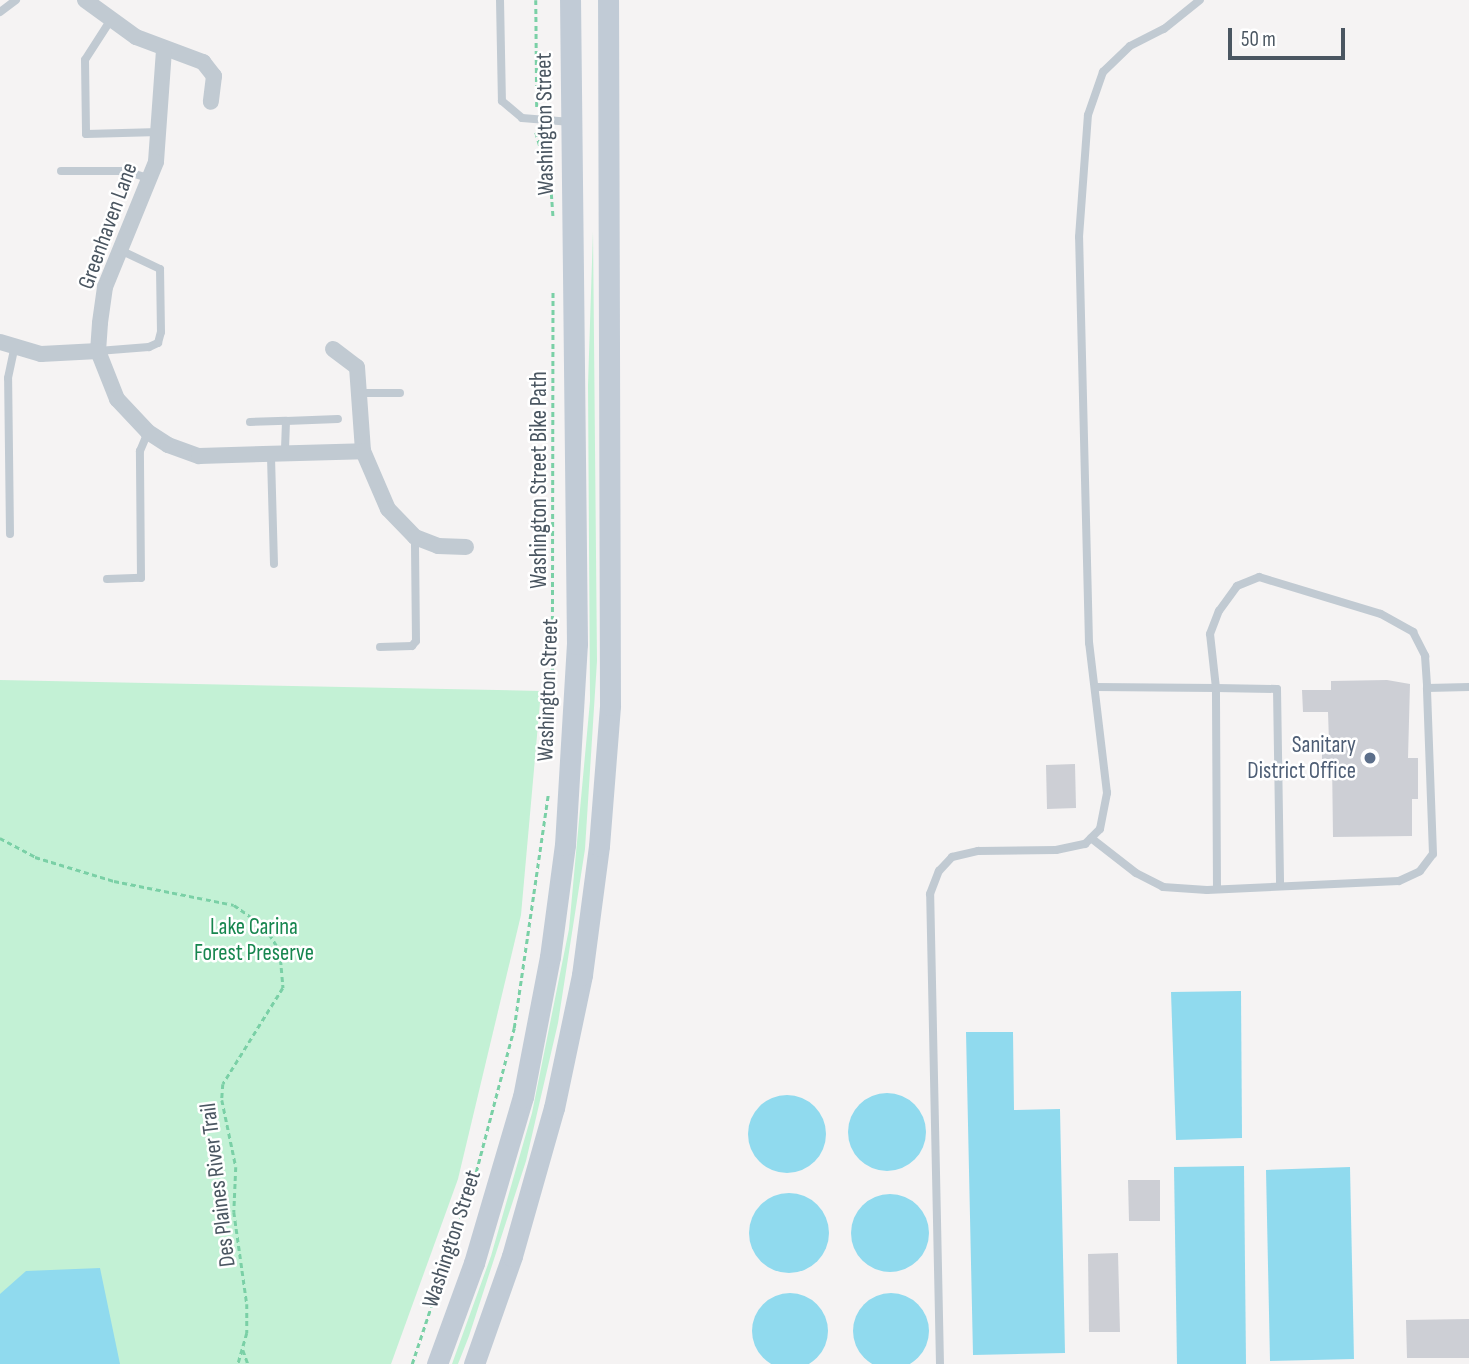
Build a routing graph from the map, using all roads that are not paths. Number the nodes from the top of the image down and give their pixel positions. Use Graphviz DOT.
graph roads {
  1 [pos="16,0"];
  2 [pos="85,0"];
  3 [pos="500,0"];
  4 [pos="570,0"];
  5 [pos="608,0"];
  6 [pos="1200,0"];
  7 [pos="0,12"];
  8 [pos="110,21"];
  9 [pos="164,50"];
  10 [pos="211,102"];
  11 [pos="571,122"];
  12 [pos="160,132"];
  13 [pos="61,171"];
  14 [pos="151,179"];
  15 [pos="120,250"];
  16 [pos="7,346"];
  17 [pos="333,349"];
  18 [pos="99,351"];
  19 [pos="360,393"];
  20 [pos="400,393"];
  21 [pos="338,419"];
  22 [pos="286,421"];
  23 [pos="250,422"];
  24 [pos="148,432"];
  25 [pos="363,451"];
  26 [pos="278,457"];
  27 [pos="10,534"];
  28 [pos="415,537"];
  29 [pos="466,547"];
  30 [pos="274,564"];
  31 [pos="107,579"];
  32 [pos="380,647"];
  33 [pos="1094,687"];
  34 [pos="1469,687"];
  35 [pos="1216,688"];
  36 [pos="1427,688"];
  37 [pos="1091,838"];
  38 [pos="1280,886"];
  39 [pos="1217,889"];
  40 [pos="437,1364"];
  41 [pos="474,1364"];
  42 [pos="940,1364"];
  1 -- 7 [label="lane"];
  2 -- 8 [label="street"];
  3 -- 11 [label="lane"];
  4 -- 11 [label="main road, Washington Street"];
  5 -- 41 [label="main road"];
  6 -- 33 [label="lane"];
  8 -- 9 [label="street"];
  8 -- 12 [label="lane"];
  9 -- 10 [label="street"];
  9 -- 12 [label="street, Greenhaven Lane"];
  11 -- 40 [label="main road, Washington Street"];
  12 -- 14 [label="street, Greenhaven Lane"];
  13 -- 14 [label="lane"];
  14 -- 15 [label="street, Greenhaven Lane"];
  15 -- 18 [label="street, Greenhaven Lane"];
  15 -- 18 [label="lane"];
  16 -- 18 [label="street"];
  16 -- 27 [label="lane"];
  17 -- 19 [label="street"];
  18 -- 24 [label="street, Greenhaven Lane"];
  19 -- 20 [label="lane"];
  19 -- 25 [label="street"];
  21 -- 22 [label="lane"];
  22 -- 23 [label="lane"];
  22 -- 26 [label="lane"];
  24 -- 26 [label="street, Greenhaven Lane"];
  24 -- 31 [label="lane"];
  25 -- 26 [label="street, Greenhaven Lane"];
  25 -- 28 [label="street"];
  26 -- 30 [label="lane"];
  28 -- 29 [label="street"];
  28 -- 32 [label="lane"];
  33 -- 35 [label="lane"];
  33 -- 37 [label="lane"];
  34 -- 36 [label="lane"];
  35 -- 36 [label="lane"];
  35 -- 38 [label="lane"];
  35 -- 39 [label="lane"];
  36 -- 38 [label="lane"];
  37 -- 39 [label="lane"];
  37 -- 42 [label="lane"];
  38 -- 39 [label="lane"];
}
